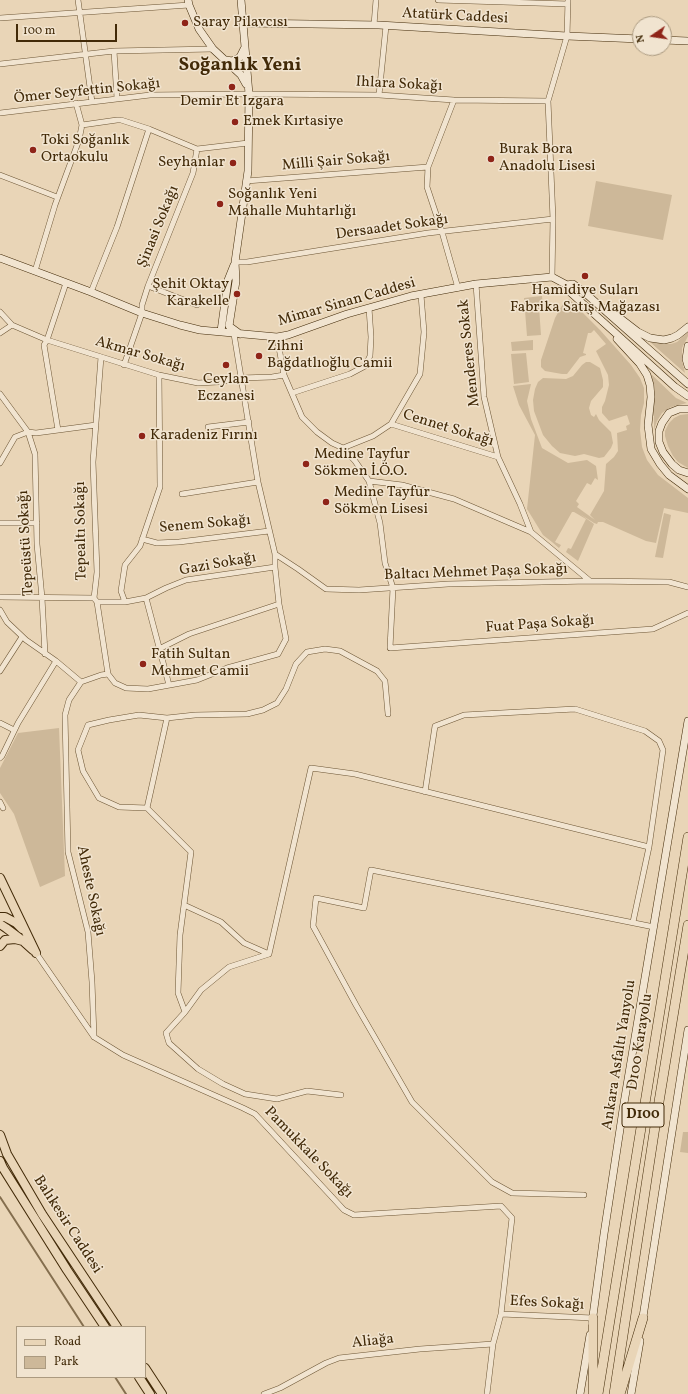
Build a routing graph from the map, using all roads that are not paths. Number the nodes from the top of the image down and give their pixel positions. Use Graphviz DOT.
graph roads {
  1 [pos="78,0"];
  2 [pos="241,0"];
  3 [pos="376,0"];
  4 [pos="438,0"];
  5 [pos="189,2"];
  6 [pos="568,2"];
  7 [pos="80,12"];
  8 [pos="0,18"];
  9 [pos="243,23"];
  10 [pos="374,25"];
  11 [pos="386,26"];
  12 [pos="567,36"];
  13 [pos="632,39"];
  14 [pos="672,40"];
  15 [pos="688,41"];
  16 [pos="244,48"];
  17 [pos="213,49"];
  18 [pos="114,51"];
  19 [pos="86,54"];
  20 [pos="226,60"];
  21 [pos="0,64"];
  22 [pos="248,86"];
  23 [pos="249,94"];
  24 [pos="379,95"];
  25 [pos="118,98"];
  26 [pos="454,100"];
  27 [pos="548,101"];
  28 [pos="92,102"];
  29 [pos="76,103"];
  30 [pos="0,113"];
  31 [pos="82,125"];
  32 [pos="149,129"];
  33 [pos="248,143"];
  34 [pos="197,150"];
  35 [pos="428,167"];
  36 [pos="0,175"];
  37 [pos="246,181"];
  38 [pos="58,197"];
  39 [pos="553,219"];
  40 [pos="442,232"];
  41 [pos="0,258"];
  42 [pos="235,262"];
  43 [pos="34,271"];
  44 [pos="552,277"];
  45 [pos="66,283"];
  46 [pos="476,284"];
  47 [pos="148,286"];
  48 [pos="567,286"];
  49 [pos="458,288"];
  50 [pos="91,292"];
  51 [pos="584,292"];
  52 [pos="421,295"];
  53 [pos="197,305"];
  54 [pos="369,308"];
  55 [pos="0,312"];
  56 [pos="593,312"];
  57 [pos="142,313"];
  58 [pos="12,325"];
  59 [pos="688,327"];
  60 [pos="221,332"];
  61 [pos="0,333"];
  62 [pos="237,334"];
  63 [pos="277,337"];
  64 [pos="47,340"];
  65 [pos="688,346"];
  66 [pos="101,357"];
  67 [pos="124,365"];
  68 [pos="688,366"];
  69 [pos="159,375"];
  70 [pos="284,375"];
  71 [pos="241,378"];
  72 [pos="688,384"];
  73 [pos="292,393"];
  74 [pos="0,394"];
  75 [pos="688,396"];
  76 [pos="688,409"];
  77 [pos="249,422"];
  78 [pos="391,424"];
  79 [pos="96,425"];
  80 [pos="208,426"];
  81 [pos="58,430"];
  82 [pos="28,432"];
  83 [pos="343,448"];
  84 [pos="498,457"];
  85 [pos="0,463"];
  86 [pos="688,474"];
  87 [pos="369,481"];
  88 [pos="258,482"];
  89 [pos="688,490"];
  90 [pos="182,494"];
  91 [pos="0,523"];
  92 [pos="37,523"];
  93 [pos="269,531"];
  94 [pos="531,532"];
  95 [pos="142,539"];
  96 [pos="275,554"];
  97 [pos="275,567"];
  98 [pos="590,581"];
  99 [pos="393,588"];
  100 [pos="688,588"];
  101 [pos="0,598"];
  102 [pos="42,598"];
  103 [pos="146,598"];
  104 [pos="95,600"];
  105 [pos="125,602"];
  106 [pos="279,604"];
  107 [pos="0,610"];
  108 [pos="688,613"];
  109 [pos="22,638"];
  110 [pos="159,649"];
  111 [pos="45,654"];
  112 [pos="56,661"];
  113 [pos="0,671"];
  114 [pos="108,674"];
  115 [pos="81,682"];
  116 [pos="169,685"];
  117 [pos="388,714"];
  118 [pos="167,718"];
  119 [pos="688,721"];
  120 [pos="0,723"];
  121 [pos="14,730"];
  122 [pos="0,758"];
  123 [pos="425,792"];
  124 [pos="0,802"];
  125 [pos="4,808"];
  126 [pos="147,808"];
  127 [pos="688,837"];
  128 [pos="649,847"];
  129 [pos="0,878"];
  130 [pos="184,905"];
  131 [pos="0,917"];
  132 [pos="633,922"];
  133 [pos="0,924"];
  134 [pos="688,924"];
  135 [pos="654,927"];
  136 [pos="25,938"];
  137 [pos="0,946"];
  138 [pos="36,953"];
  139 [pos="269,954"];
  140 [pos="185,1012"];
  141 [pos="688,1030"];
  142 [pos="94,1037"];
  143 [pos="341,1095"];
  144 [pos="0,1135"];
  145 [pos="0,1162"];
  146 [pos="584,1195"];
  147 [pos="501,1314"];
  148 [pos="593,1318"];
  149 [pos="643,1318"];
  150 [pos="104,1326"];
  151 [pos="116,1326"];
  152 [pos="492,1344"];
  153 [pos="146,1370"];
  154 [pos="140,1378"];
  155 [pos="150,1394"];
  156 [pos="162,1394"];
  157 [pos="264,1394"];
  158 [pos="487,1394"];
  159 [pos="580,1394"];
  160 [pos="593,1394"];
  161 [pos="598,1394"];
  162 [pos="614,1394"];
  163 [pos="620,1394"];
  164 [pos="631,1394"];
  1 -- 7 [label="street"];
  2 -- 9 [label="main road"];
  3 -- 10 [label="street"];
  4 -- 6 [label="street"];
  5 -- 7 [label="street"];
  5 -- 17 [label="main road"];
  6 -- 12 [label="street"];
  7 -- 8 [label="street"];
  7 -- 19 [label="street"];
  9 -- 10 [label="main road, Atatürk Caddesi"];
  9 -- 16 [label="main road"];
  10 -- 11 [label="main road, Atatürk Caddesi"];
  11 -- 12 [label="main road, Atatürk Caddesi"];
  11 -- 24 [label="street"];
  12 -- 13 [label="main road, Atatürk Caddesi"];
  12 -- 27 [label="street"];
  14 -- 15 [label="main road"];
  16 -- 20 [label="main road"];
  16 -- 22 [label="main road"];
  17 -- 18 [label="street"];
  17 -- 20 [label="main road"];
  18 -- 19 [label="street"];
  18 -- 25 [label="street"];
  19 -- 21 [label="street"];
  19 -- 28 [label="street"];
  20 -- 22 [label="main road"];
  22 -- 23 [label="main road"];
  23 -- 24 [label="street, Ihlara Sokağı"];
  23 -- 25 [label="street, Ömer Seyfettin Sokağı"];
  23 -- 33 [label="main road"];
  24 -- 26 [label="street, Ihlara Sokağı"];
  25 -- 28 [label="street, Ömer Seyfettin Sokağı"];
  26 -- 27 [label="street, Ihlara Sokağı"];
  26 -- 35 [label="street"];
  27 -- 39 [label="street"];
  28 -- 29 [label="street, Ömer Seyfettin Sokağı"];
  29 -- 30 [label="street, Ömer Seyfettin Sokağı"];
  29 -- 31 [label="street"];
  31 -- 32 [label="street"];
  31 -- 38 [label="street"];
  32 -- 34 [label="street"];
  32 -- 50 [label="street"];
  33 -- 34 [label="street"];
  33 -- 37 [label="main road"];
  34 -- 47 [label="street, Şinasi Sokağı"];
  35 -- 37 [label="street, Milli Şair Sokağı"];
  35 -- 40 [label="street"];
  36 -- 38 [label="street"];
  37 -- 42 [label="main road"];
  38 -- 43 [label="street"];
  39 -- 40 [label="street, Dersaadet Sokağı"];
  39 -- 44 [label="street"];
  40 -- 42 [label="street, Dersaadet Sokağı"];
  40 -- 49 [label="street"];
  41 -- 43 [label="main road, Mimar Sinan Caddesi"];
  42 -- 60 [label="main road"];
  42 -- 62 [label="main road"];
  43 -- 45 [label="main road, Mimar Sinan Caddesi"];
  44 -- 46 [label="main road, Mimar Sinan Caddesi"];
  44 -- 48 [label="main road"];
  45 -- 50 [label="main road, Mimar Sinan Caddesi"];
  45 -- 64 [label="street"];
  46 -- 49 [label="main road, Mimar Sinan Caddesi"];
  46 -- 84 [label="street, Menderes Sokak"];
  47 -- 53 [label="street"];
  47 -- 57 [label="street, Şinasi Sokağı"];
  48 -- 51 [label="main road"];
  48 -- 56 [label="main road"];
  49 -- 52 [label="main road, Mimar Sinan Caddesi"];
  50 -- 57 [label="main road, Mimar Sinan Caddesi"];
  51 -- 59 [label="main road"];
  51 -- 72 [label="main road"];
  52 -- 54 [label="main road, Mimar Sinan Caddesi"];
  52 -- 78 [label="street"];
  54 -- 63 [label="main road, Mimar Sinan Caddesi"];
  54 -- 73 [label="street"];
  55 -- 58 [label="street, Akmar Sokağı"];
  56 -- 75 [label="main road"];
  56 -- 89 [label="main road"];
  57 -- 60 [label="main road, Mimar Sinan Caddesi"];
  57 -- 67 [label="street, Şinasi Sokağı"];
  58 -- 61 [label="street"];
  58 -- 64 [label="street, Akmar Sokağı"];
  60 -- 62 [label="main road, Mimar Sinan Caddesi"];
  62 -- 63 [label="main road, Mimar Sinan Caddesi"];
  62 -- 71 [label="street"];
  63 -- 70 [label="street"];
  64 -- 66 [label="street, Akmar Sokağı"];
  64 -- 81 [label="street"];
  65 -- 68 [label="main road"];
  66 -- 67 [label="street, Akmar Sokağı"];
  66 -- 79 [label="street, Tepealtı Sokağı"];
  67 -- 69 [label="street, Akmar Sokağı"];
  69 -- 71 [label="street, Akmar Sokağı"];
  69 -- 95 [label="street"];
  70 -- 71 [label="street, Akmar Sokağı"];
  70 -- 73 [label="street"];
  71 -- 77 [label="street"];
  73 -- 83 [label="street"];
  74 -- 82 [label="street, Tepeüstü Sokağı"];
  76 -- 86 [label="main road"];
  77 -- 80 [label="street"];
  77 -- 88 [label="street"];
  78 -- 83 [label="street"];
  78 -- 84 [label="street, Cennet Sokağı"];
  79 -- 81 [label="street"];
  79 -- 104 [label="street, Tepealtı Sokağı"];
  81 -- 82 [label="street"];
  82 -- 85 [label="street"];
  82 -- 92 [label="street, Tepeüstü Sokağı"];
  83 -- 87 [label="street"];
  84 -- 94 [label="street, Menderes Sokak"];
  87 -- 94 [label="street"];
  87 -- 99 [label="street"];
  88 -- 90 [label="street"];
  88 -- 93 [label="street"];
  91 -- 92 [label="street"];
  92 -- 102 [label="street, Tepeüstü Sokağı"];
  93 -- 95 [label="street, Senem Sokağı"];
  93 -- 96 [label="street"];
  94 -- 98 [label="street"];
  95 -- 105 [label="street"];
  96 -- 97 [label="street"];
  96 -- 99 [label="street, Baltacı Mehmet Paşa Sokağı"];
  97 -- 103 [label="street, Gazi Sokağı"];
  97 -- 106 [label="street"];
  98 -- 99 [label="street, Baltacı Mehmet Paşa Sokağı"];
  98 -- 100 [label="street, Baltacı Mehmet Paşa Sokağı"];
  99 -- 108 [label="street, Fuat Paşa Sokağı"];
  101 -- 102 [label="street, Gazi Sokağı"];
  102 -- 104 [label="street, Gazi Sokağı"];
  102 -- 111 [label="street, Tepeüstü Sokağı"];
  103 -- 105 [label="street, Gazi Sokağı"];
  103 -- 110 [label="street"];
  104 -- 105 [label="street, Gazi Sokağı"];
  104 -- 114 [label="street, Tepealtı Sokağı"];
  106 -- 110 [label="street"];
  106 -- 116 [label="street"];
  107 -- 109 [label="street"];
  109 -- 111 [label="street"];
  109 -- 113 [label="street"];
  110 -- 116 [label="street"];
  111 -- 112 [label="street"];
  112 -- 115 [label="street"];
  112 -- 121 [label="street"];
  114 -- 115 [label="street"];
  114 -- 116 [label="street"];
  115 -- 142 [label="street, Aheste Sokağı"];
  117 -- 118 [label="street"];
  118 -- 126 [label="street"];
  118 -- 126 [label="street"];
  119 -- 135 [label="main road, Ankara Asfaltı Yanyolu"];
  120 -- 121 [label="street"];
  121 -- 122 [label="street"];
  123 -- 128 [label="street"];
  123 -- 128 [label="street"];
  123 -- 139 [label="street"];
  124 -- 125 [label="street"];
  126 -- 130 [label="street"];
  127 -- 161 [label="highway, D100 Karayolu / D100"];
  128 -- 132 [label="street"];
  129 -- 136 [label="main road"];
  130 -- 139 [label="street"];
  130 -- 140 [label="street"];
  131 -- 136 [label="main road"];
  132 -- 135 [label="street"];
  132 -- 146 [label="street"];
  133 -- 136 [label="main road"];
  134 -- 162 [label="highway, D100 Karayolu / D100"];
  135 -- 148 [label="main road, Ankara Asfaltı Yanyolu"];
  136 -- 137 [label="main road"];
  136 -- 138 [label="main road"];
  138 -- 142 [label="street, Pamukkale Sokağı"];
  139 -- 140 [label="street"];
  140 -- 143 [label="street"];
  141 -- 149 [label="main road"];
  142 -- 147 [label="street, Pamukkale Sokağı"];
  144 -- 151 [label="main road, Balıkesir Caddesi"];
  145 -- 150 [label="main road, Balıkesir Caddesi"];
  147 -- 148 [label="street, Efes Sokağı"];
  147 -- 152 [label="street, Pamukkale Sokağı"];
  148 -- 159 [label="main road, Ankara Asfaltı Yanyolu"];
  148 -- 160 [label="highway"];
  149 -- 163 [label="highway"];
  149 -- 164 [label="main road"];
  152 -- 157 [label="street, Aliağa"];
  152 -- 158 [label="street, Pamukkale Sokağı"];
  153 -- 156 [label="main road"];
  154 -- 155 [label="main road"];
}
